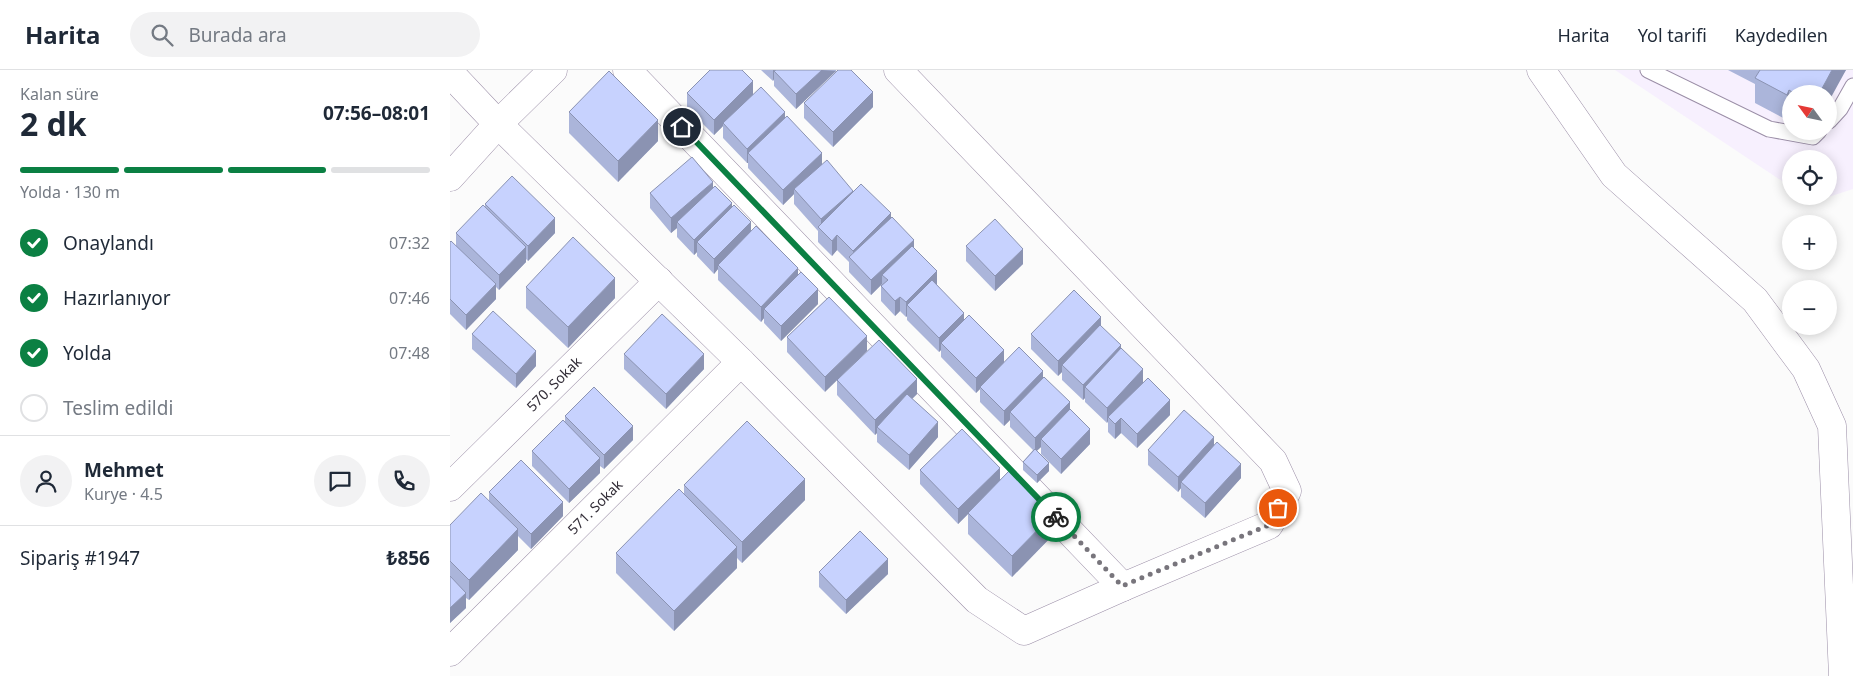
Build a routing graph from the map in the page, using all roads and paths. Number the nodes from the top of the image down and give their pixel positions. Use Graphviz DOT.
graph roads {
  1 [pos="552,70"];
  2 [pos="628,70"];
  3 [pos="898,70"];
  4 [pos="1541,70"];
  5 [pos="1648,70"];
  6 [pos="450,73"];
  7 [pos="1853,86"];
  8 [pos="1838,111"];
  9 [pos="498,124"];
  10 [pos="1782,131"];
  11 [pos="450,177"];
  12 [pos="659,281"];
  13 [pos="741,362"];
  14 [pos="1844,477"];
  15 [pos="450,487"];
  16 [pos="1122,586"];
  17 [pos="450,652"];
  18 [pos="1842,676"];
  1 -- 9 [label="street"];
  2 -- 16 [label="street"];
  3 -- 16 [label="street"];
  4 -- 14 [label="street"];
  5 -- 10 [label="lane"];
  6 -- 9 [label="street"];
  7 -- 8 [label="lane"];
  9 -- 11 [label="street"];
  9 -- 12 [label="street"];
  12 -- 13 [label="street"];
  12 -- 15 [label="street, 570. Sokak"];
  13 -- 16 [label="street"];
  13 -- 17 [label="street, 571. Sokak"];
  14 -- 18 [label="street"];
}
